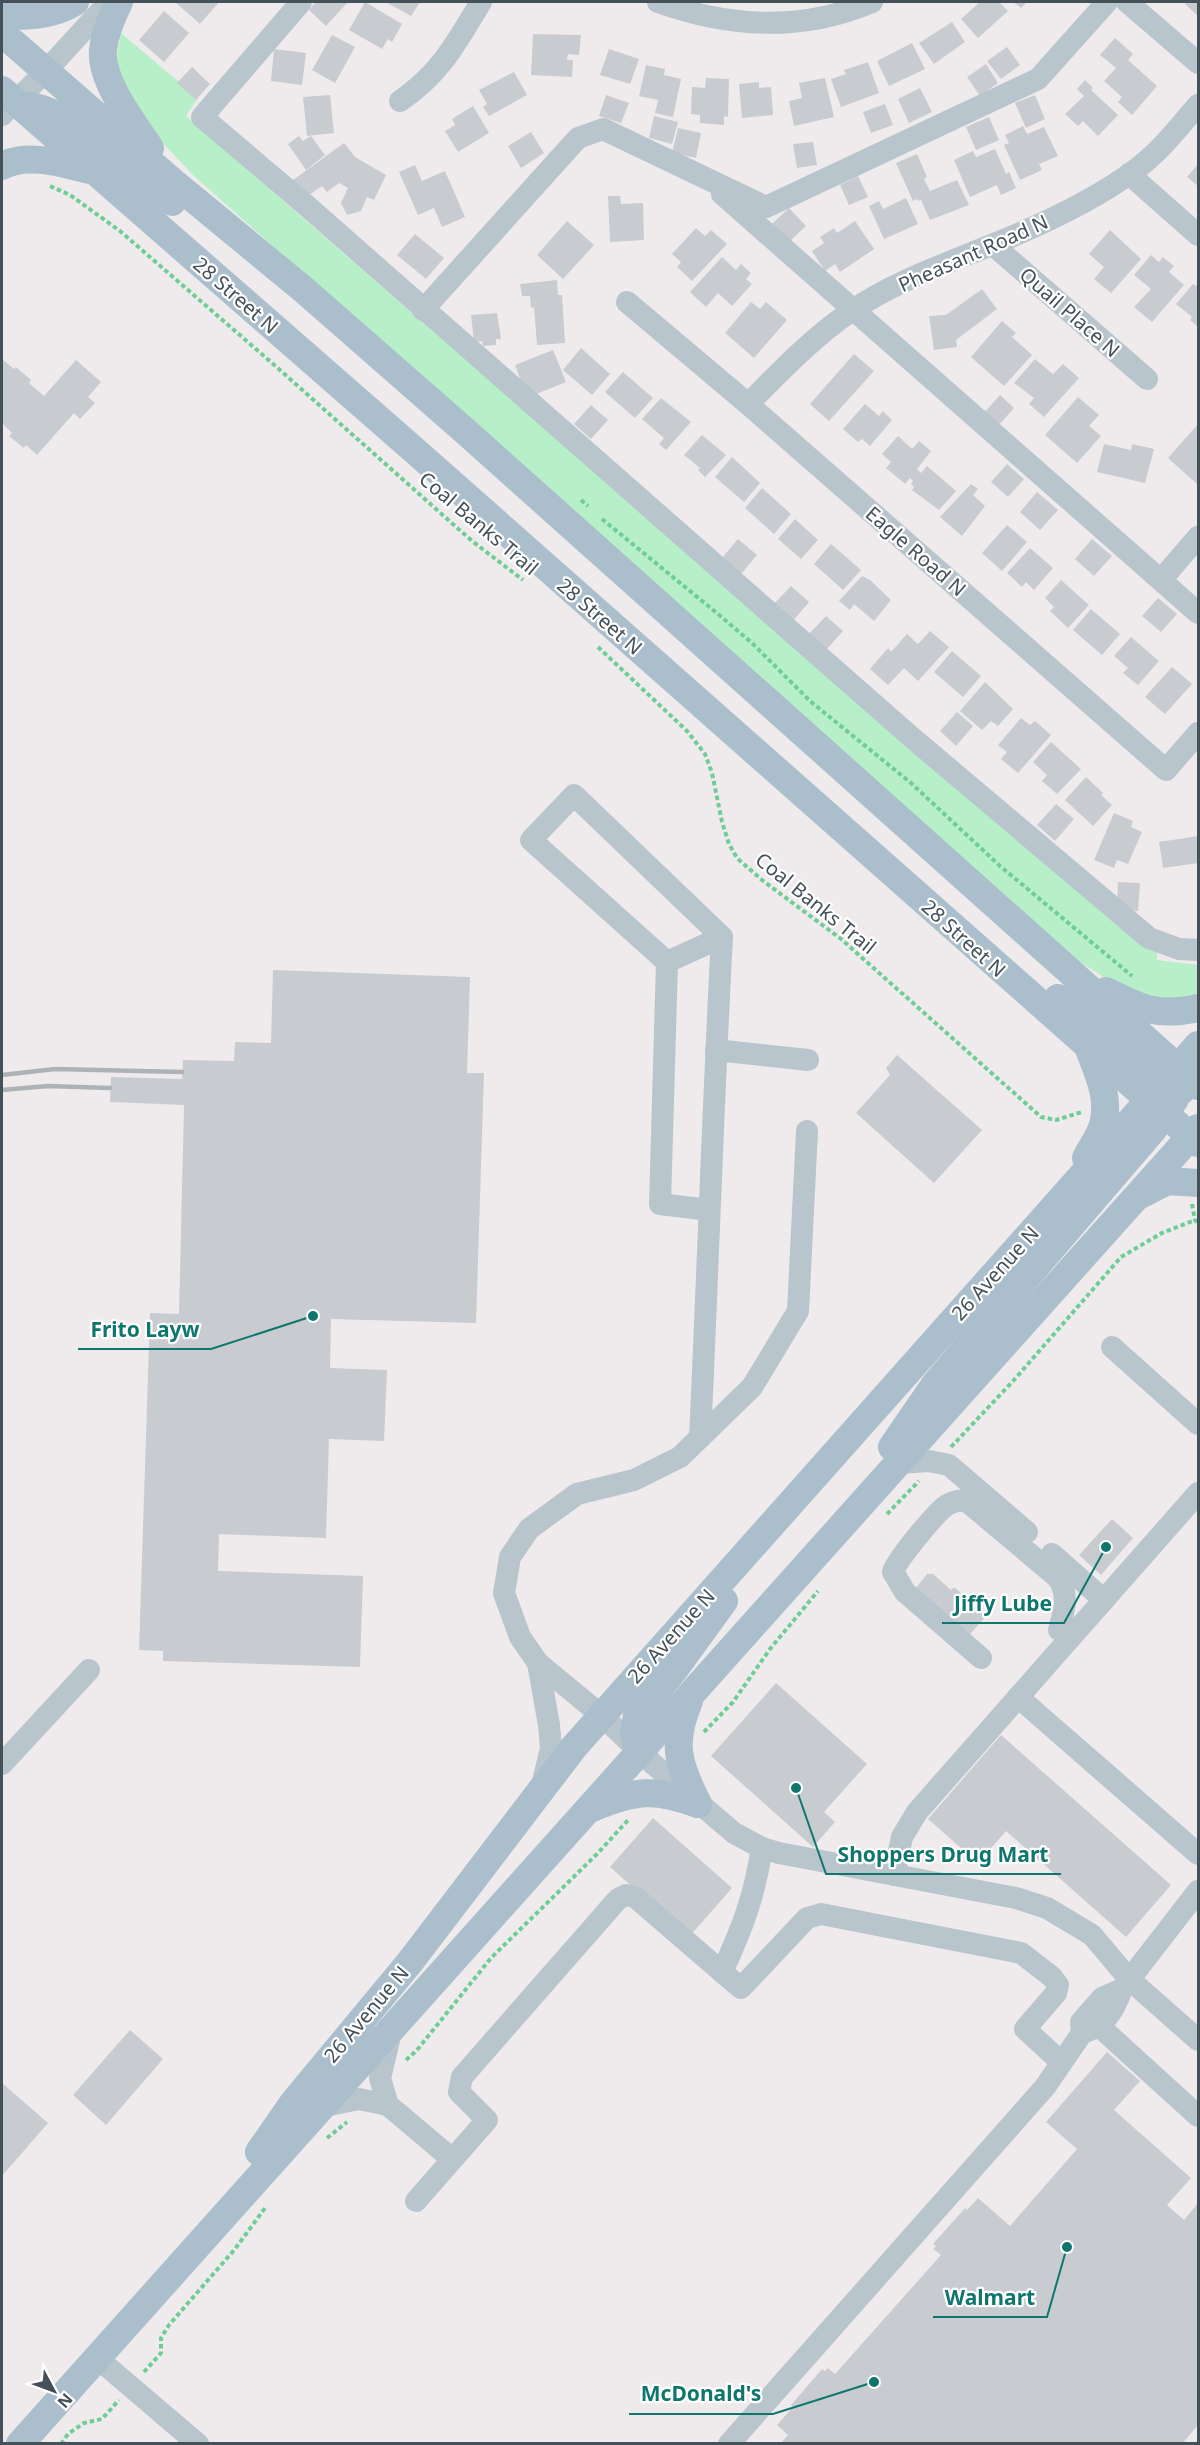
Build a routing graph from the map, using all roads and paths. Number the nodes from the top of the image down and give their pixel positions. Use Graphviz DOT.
graph roads {
  1 [pos="75,2"];
  2 [pos="109,2"];
  3 [pos="119,2"];
  4 [pos="300,2"];
  5 [pos="481,2"];
  6 [pos="658,2"];
  7 [pos="872,2"];
  8 [pos="1107,2"];
  9 [pos="1127,2"];
  10 [pos="2,12"];
  11 [pos="2,33"];
  12 [pos="2,57"];
  13 [pos="1198,63"];
  14 [pos="45,72"];
  15 [pos="400,101"];
  16 [pos="6,102"];
  17 [pos="1198,105"];
  18 [pos="2,166"];
  19 [pos="92,170"];
  20 [pos="1129,174"];
  21 [pos="173,182"];
  22 [pos="40,184"];
  23 [pos="762,217"];
  24 [pos="1198,235"];
  25 [pos="993,245"];
  26 [pos="304,290"];
  27 [pos="627,302"];
  28 [pos="423,310"];
  29 [pos="854,310"];
  30 [pos="1147,379"];
  31 [pos="748,404"];
  32 [pos="581,500"];
  33 [pos="593,511"];
  34 [pos="599,517"];
  35 [pos="1198,537"];
  36 [pos="1161,580"];
  37 [pos="531,586"];
  38 [pos="1198,613"];
  39 [pos="594,643"];
  40 [pos="1198,733"];
  41 [pos="927,905"];
  42 [pos="722,937"];
  43 [pos="1198,950"];
  44 [pos="667,962"];
  45 [pos="1070,973"];
  46 [pos="1134,978"];
  47 [pos="1198,1008"];
  48 [pos="1198,1045"];
  49 [pos="1088,1048"];
  50 [pos="716,1050"];
  51 [pos="808,1060"];
  52 [pos="1185,1105"];
  53 [pos="1086,1111"];
  54 [pos="807,1131"];
  55 [pos="1194,1189"];
  56 [pos="1068,1192"];
  57 [pos="1135,1198"];
  58 [pos="709,1210"];
  59 [pos="1197,1221"];
  60 [pos="1112,1347"];
  61 [pos="1198,1424"];
  62 [pos="700,1437"];
  63 [pos="828,1460"];
  64 [pos="937,1461"];
  65 [pos="898,1463"];
  66 [pos="1198,1493"];
  67 [pos="884,1517"];
  68 [pos="824,1545"];
  69 [pos="821,1587"];
  70 [pos="1104,1600"];
  71 [pos="1059,1630"];
  72 [pos="981,1658"];
  73 [pos="538,1663"];
  74 [pos="89,1670"];
  75 [pos="694,1690"];
  76 [pos="1018,1697"];
  77 [pos="601,1715"];
  78 [pos="678,1747"];
  79 [pos="639,1752"];
  80 [pos="2,1764"];
  81 [pos="541,1792"];
  82 [pos="641,1793"];
  83 [pos="699,1804"];
  84 [pos="587,1810"];
  85 [pos="762,1848"];
  86 [pos="1198,1854"];
  87 [pos="894,1875"];
  88 [pos="1198,1891"];
  89 [pos="722,1972"];
  90 [pos="1126,1984"];
  91 [pos="393,2026"];
  92 [pos="1090,2029"];
  93 [pos="1198,2040"];
  94 [pos="1061,2062"];
  95 [pos="380,2078"];
  96 [pos="359,2099"];
  97 [pos="388,2105"];
  98 [pos="320,2107"];
  99 [pos="1198,2116"];
  100 [pos="323,2141"];
  101 [pos="452,2158"];
  102 [pos="270,2200"];
  103 [pos="416,2201"];
  104 [pos="183,2260"];
  105 [pos="96,2357"];
  106 [pos="131,2386"];
  107 [pos="20,2444"];
  108 [pos="61,2444"];
  109 [pos="198,2444"];
  110 [pos="729,2444"];
  1 -- 10 [label="main road"];
  2 -- 14 [label="street"];
  3 -- 21 [label="main road"];
  4 -- 28 [label="street"];
  5 -- 15 [label="street"];
  6 -- 7 [label="street"];
  8 -- 23 [label="street"];
  9 -- 13 [label="street"];
  11 -- 14 [label="main road"];
  12 -- 14 [label="main road"];
  14 -- 16 [label="street"];
  14 -- 21 [label="main road"];
  16 -- 19 [label="main road, 28 Street N"];
  16 -- 26 [label="main road"];
  17 -- 20 [label="street, Pheasant Road N"];
  18 -- 19 [label="main road"];
  19 -- 41 [label="main road, 28 Street N"];
  20 -- 24 [label="street"];
  20 -- 25 [label="street, Pheasant Road N"];
  21 -- 26 [label="main road"];
  22 -- 37 [label="path, Coal Banks Trail"];
  23 -- 28 [label="street"];
  23 -- 29 [label="street"];
  25 -- 29 [label="street, Pheasant Road N"];
  25 -- 30 [label="street, Quail Place N"];
  26 -- 45 [label="main road"];
  27 -- 31 [label="street, Eagle Road N"];
  28 -- 43 [label="street"];
  29 -- 31 [label="street, Pheasant Road N"];
  29 -- 36 [label="street"];
  31 -- 40 [label="street, Eagle Road N"];
  32 -- 33 [label="path"];
  34 -- 46 [label="path"];
  35 -- 36 [label="street"];
  36 -- 38 [label="street"];
  39 -- 53 [label="path, Coal Banks Trail"];
  41 -- 49 [label="main road, 28 Street N"];
  41 -- 52 [label="main road"];
  42 -- 44 [label="street"];
  42 -- 44 [label="street"];
  42 -- 50 [label="street"];
  44 -- 58 [label="street"];
  45 -- 47 [label="main road"];
  45 -- 52 [label="main road"];
  48 -- 52 [label="main road, 26 Avenue N"];
  49 -- 52 [label="main road, 28 Street N"];
  49 -- 56 [label="main road"];
  50 -- 51 [label="street"];
  50 -- 58 [label="street"];
  52 -- 56 [label="main road, 26 Avenue N"];
  52 -- 57 [label="main road, 26 Avenue N"];
  52 -- 68 [label="main road"];
  54 -- 62 [label="street"];
  55 -- 57 [label="main road"];
  55 -- 59 [label="path"];
  56 -- 63 [label="main road, 26 Avenue N"];
  57 -- 65 [label="main road, 26 Avenue N"];
  58 -- 62 [label="street"];
  59 -- 64 [label="path"];
  60 -- 61 [label="street"];
  62 -- 73 [label="street"];
  63 -- 77 [label="main road, 26 Avenue N"];
  63 -- 79 [label="main road"];
  64 -- 65 [label="street"];
  64 -- 67 [label="path"];
  64 -- 70 [label="street"];
  65 -- 68 [label="main road, 26 Avenue N"];
  66 -- 70 [label="street"];
  68 -- 75 [label="main road, 26 Avenue N"];
  69 -- 78 [label="path"];
  70 -- 76 [label="street"];
  71 -- 72 [label="street"];
  73 -- 77 [label="street"];
  73 -- 81 [label="street"];
  74 -- 80 [label="street"];
  75 -- 78 [label="main road"];
  75 -- 79 [label="main road, 26 Avenue N"];
  76 -- 86 [label="street"];
  76 -- 87 [label="street"];
  77 -- 79 [label="street"];
  77 -- 81 [label="main road, 26 Avenue N"];
  78 -- 83 [label="main road"];
  79 -- 83 [label="street"];
  79 -- 84 [label="main road, 26 Avenue N"];
  81 -- 104 [label="main road, 26 Avenue N"];
  82 -- 83 [label="main road"];
  82 -- 84 [label="main road"];
  82 -- 95 [label="path"];
  83 -- 85 [label="street"];
  84 -- 91 [label="main road, 26 Avenue N"];
  85 -- 87 [label="street"];
  85 -- 89 [label="street"];
  87 -- 90 [label="street"];
  88 -- 90 [label="street"];
  89 -- 94 [label="street"];
  89 -- 101 [label="street"];
  90 -- 92 [label="street"];
  90 -- 93 [label="street"];
  91 -- 95 [label="street"];
  91 -- 98 [label="main road, 26 Avenue N"];
  92 -- 94 [label="street"];
  92 -- 99 [label="street"];
  94 -- 110 [label="street"];
  95 -- 97 [label="street"];
  96 -- 97 [label="street"];
  96 -- 98 [label="street"];
  96 -- 100 [label="path"];
  97 -- 101 [label="street"];
  98 -- 104 [label="main road, 26 Avenue N"];
  101 -- 103 [label="street"];
  102 -- 106 [label="path"];
  104 -- 105 [label="main road, 26 Avenue N"];
  105 -- 106 [label="street"];
  105 -- 107 [label="main road, 26 Avenue N"];
  106 -- 108 [label="path"];
  106 -- 109 [label="street"];
}
